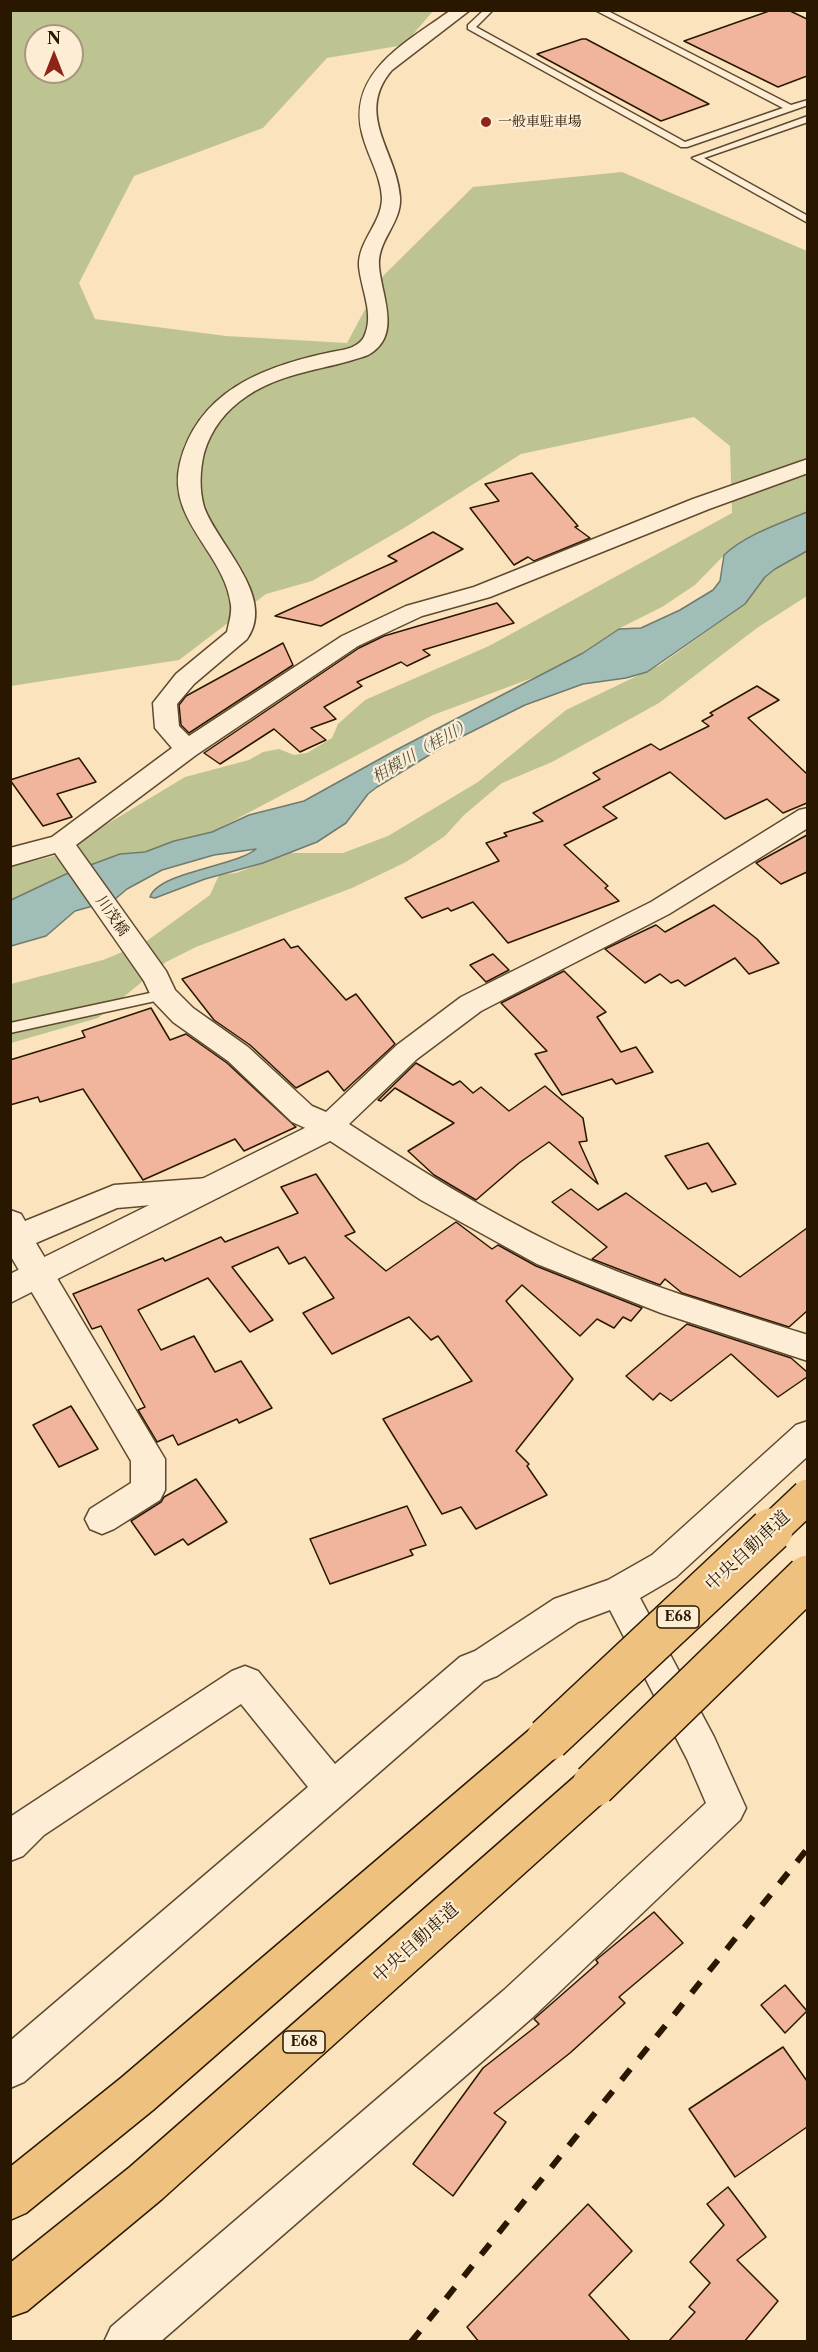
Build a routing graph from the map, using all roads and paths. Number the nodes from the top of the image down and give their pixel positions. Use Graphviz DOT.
graph roads {
  1 [pos="462,10"];
  2 [pos="489,10"];
  3 [pos="599,10"];
  4 [pos="807,102"];
  5 [pos="791,108"];
  6 [pos="807,118"];
  7 [pos="807,220"];
  8 [pos="807,465"];
  9 [pos="188,749"];
  10 [pos="807,816"];
  11 [pos="64,848"];
  12 [pos="10,857"];
  13 [pos="160,986"];
  14 [pos="10,1028"];
  15 [pos="331,1127"];
  16 [pos="208,1190"];
  17 [pos="13,1235"];
  18 [pos="24,1283"];
  19 [pos="807,1348"];
  20 [pos="807,1435"];
  21 [pos="807,1496"];
  22 [pos="102,1519"];
  23 [pos="807,1578"];
  24 [pos="619,1592"];
  25 [pos="333,1789"];
  26 [pos="10,1843"];
  27 [pos="10,2068"];
  28 [pos="10,2197"];
  29 [pos="10,2294"];
  30 [pos="126,2342"];
  1 -- 9 [label="street"];
  2 -- 5 [label="lane"];
  3 -- 5 [label="lane"];
  4 -- 5 [label="lane"];
  6 -- 7 [label="lane"];
  8 -- 9 [label="street"];
  9 -- 11 [label="street"];
  10 -- 15 [label="street"];
  11 -- 12 [label="street"];
  11 -- 13 [label="street, 川茂橋"];
  13 -- 14 [label="lane"];
  13 -- 15 [label="street, 川茂橋"];
  15 -- 16 [label="street"];
  15 -- 19 [label="street, 川茂橋"];
  16 -- 17 [label="street"];
  16 -- 18 [label="street"];
  17 -- 18 [label="street"];
  18 -- 22 [label="street"];
  20 -- 24 [label="street"];
  21 -- 28 [label="highway, 中央自動車道 / E68, bridge"];
  23 -- 29 [label="highway, 中央自動車道 / E68, bridge"];
  24 -- 25 [label="street"];
  24 -- 30 [label="street"];
  25 -- 26 [label="street"];
  25 -- 27 [label="street"];
}
